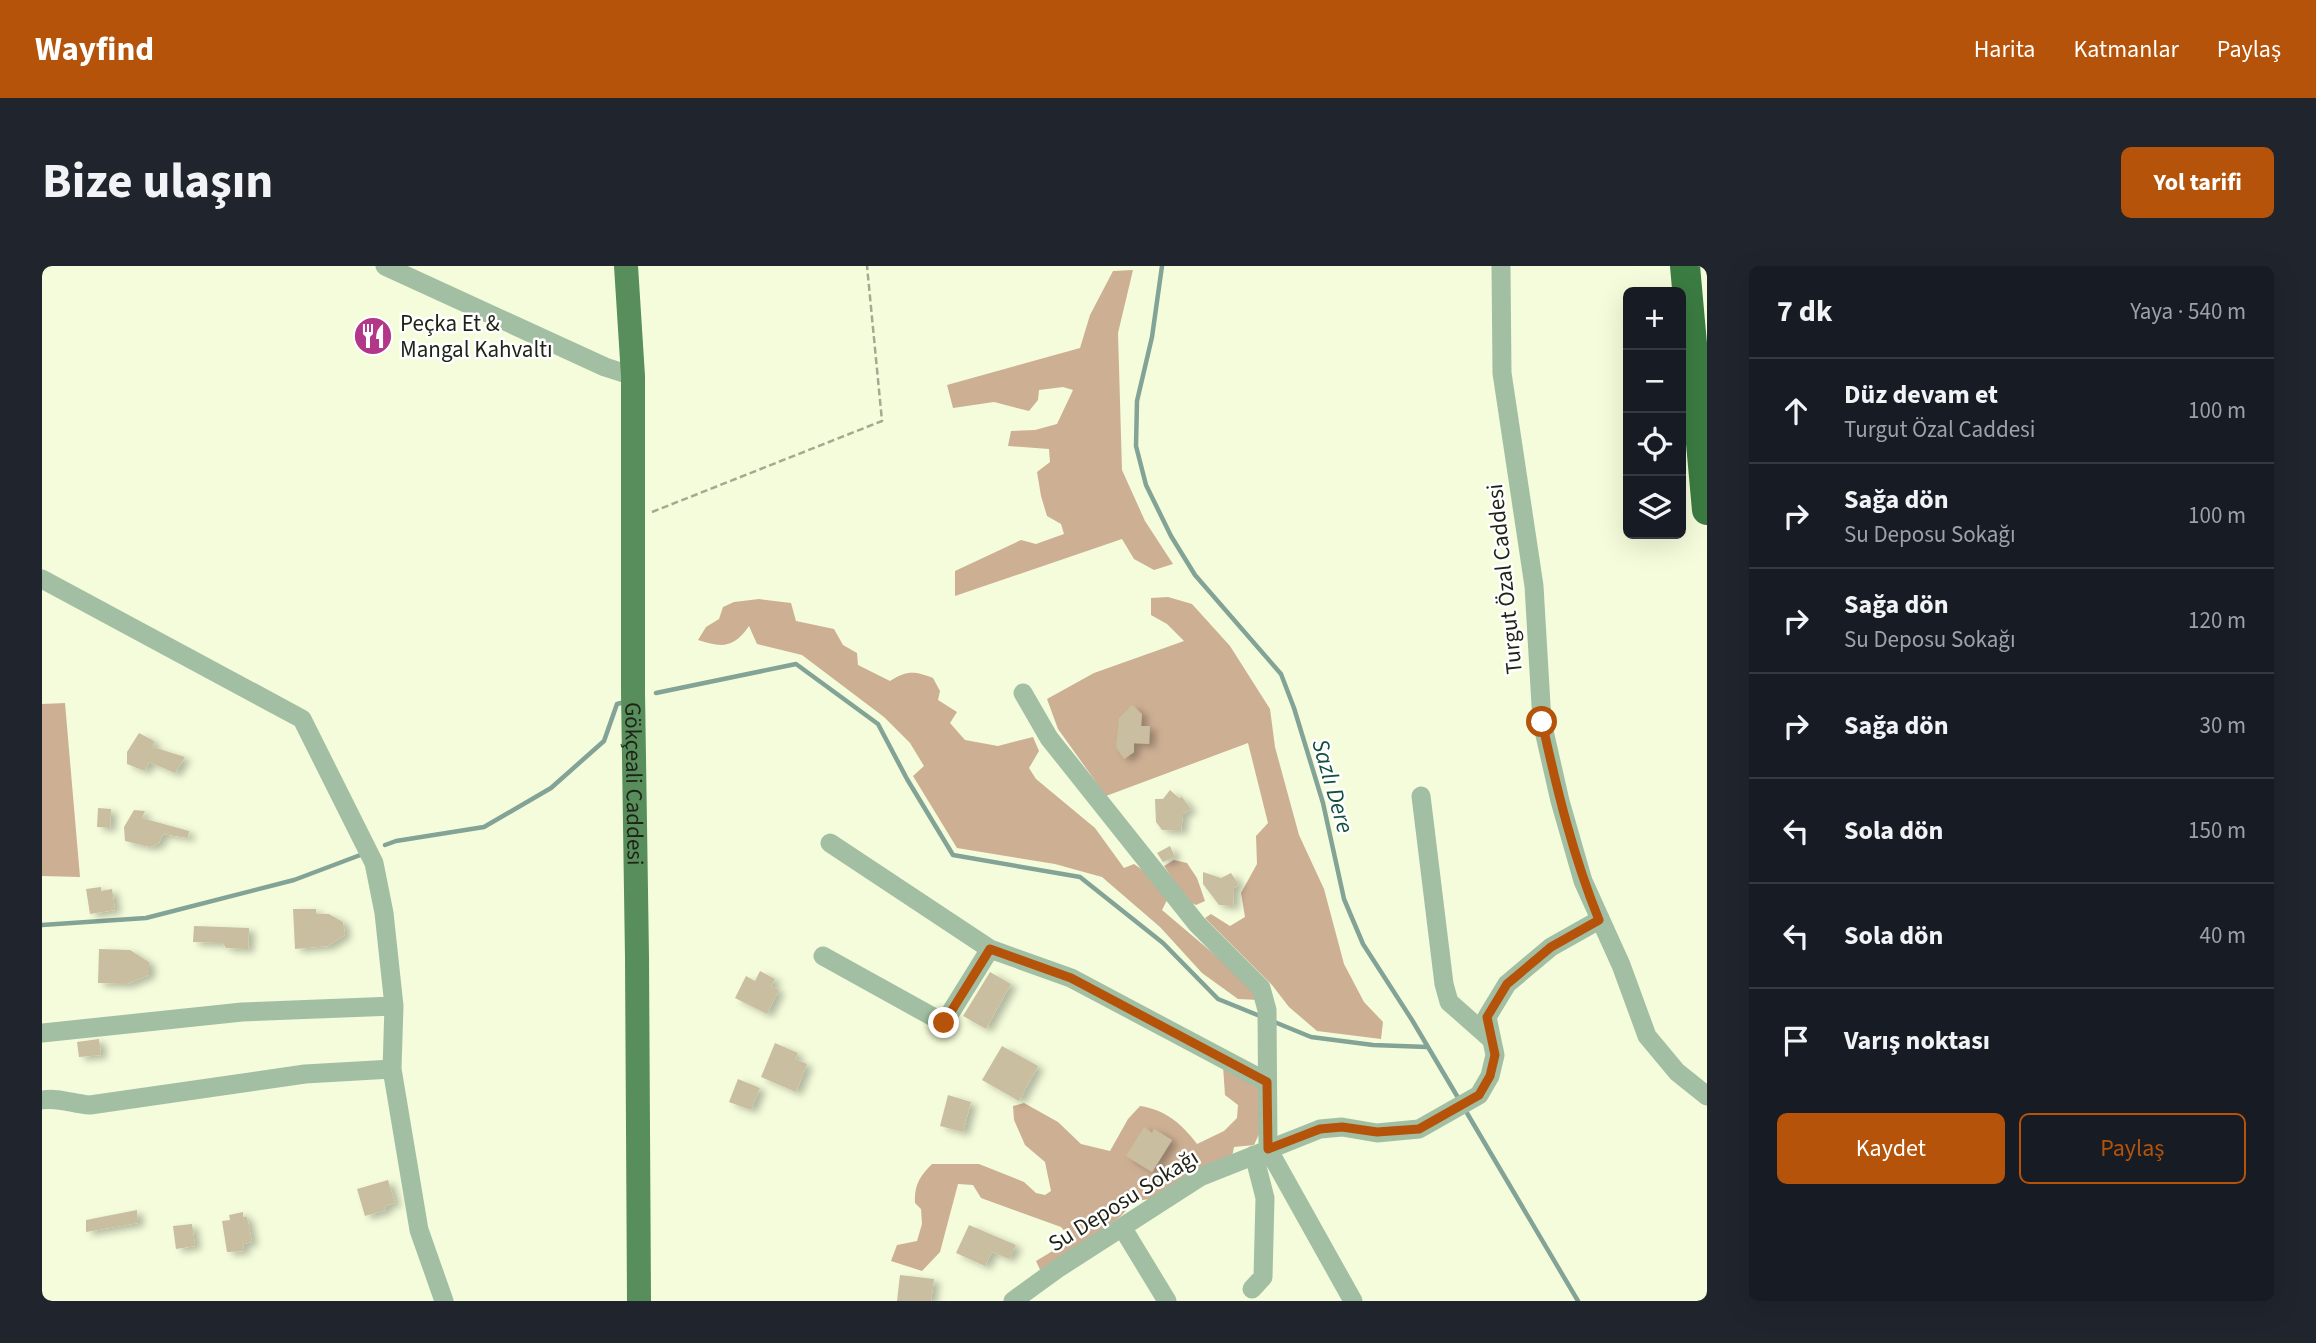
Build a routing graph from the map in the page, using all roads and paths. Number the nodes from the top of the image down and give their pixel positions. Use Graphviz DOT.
graph roads {
  1 [pos="385,266"];
  2 [pos="626,266"];
  3 [pos="867,266"];
  4 [pos="1502,266"];
  5 [pos="1685,266"];
  6 [pos="633,376"];
  7 [pos="1707,510"];
  8 [pos="634,520"];
  9 [pos="42,579"];
  10 [pos="1023,693"];
  11 [pos="1421,796"];
  12 [pos="830,843"];
  13 [pos="1599,920"];
  14 [pos="990,949"];
  15 [pos="823,956"];
  16 [pos="394,1006"];
  17 [pos="42,1032"];
  18 [pos="1492,1039"];
  19 [pos="392,1069"];
  20 [pos="1267,1082"];
  21 [pos="1707,1096"];
  22 [pos="42,1100"];
  23 [pos="1261,1152"];
  24 [pos="1122,1227"];
  25 [pos="1252,1289"];
  26 [pos="444,1301"];
  27 [pos="639,1301"];
  28 [pos="1013,1301"];
  29 [pos="1167,1301"];
  30 [pos="1353,1301"];
  1 -- 6 [label="street"];
  2 -- 6 [label="main road, Gökçeali Caddesi"];
  3 -- 8 [label="path"];
  4 -- 13 [label="street, Turgut Özal Caddesi"];
  5 -- 7 [label="highway"];
  6 -- 8 [label="main road, Gökçeali Caddesi"];
  8 -- 27 [label="main road, Gökçeali Caddesi"];
  9 -- 16 [label="street"];
  10 -- 20 [label="street"];
  11 -- 18 [label="street"];
  12 -- 14 [label="street"];
  13 -- 18 [label="street, Su Deposu Sokağı"];
  13 -- 21 [label="street, Turgut Özal Caddesi"];
  14 -- 15 [label="street"];
  14 -- 20 [label="street"];
  16 -- 17 [label="street"];
  16 -- 19 [label="street"];
  18 -- 23 [label="street, Su Deposu Sokağı"];
  19 -- 22 [label="street"];
  19 -- 26 [label="street"];
  20 -- 23 [label="street"];
  23 -- 24 [label="street, Su Deposu Sokağı"];
  23 -- 25 [label="street"];
  23 -- 30 [label="street"];
  24 -- 28 [label="street, Su Deposu Sokağı"];
  24 -- 29 [label="street"];
}
